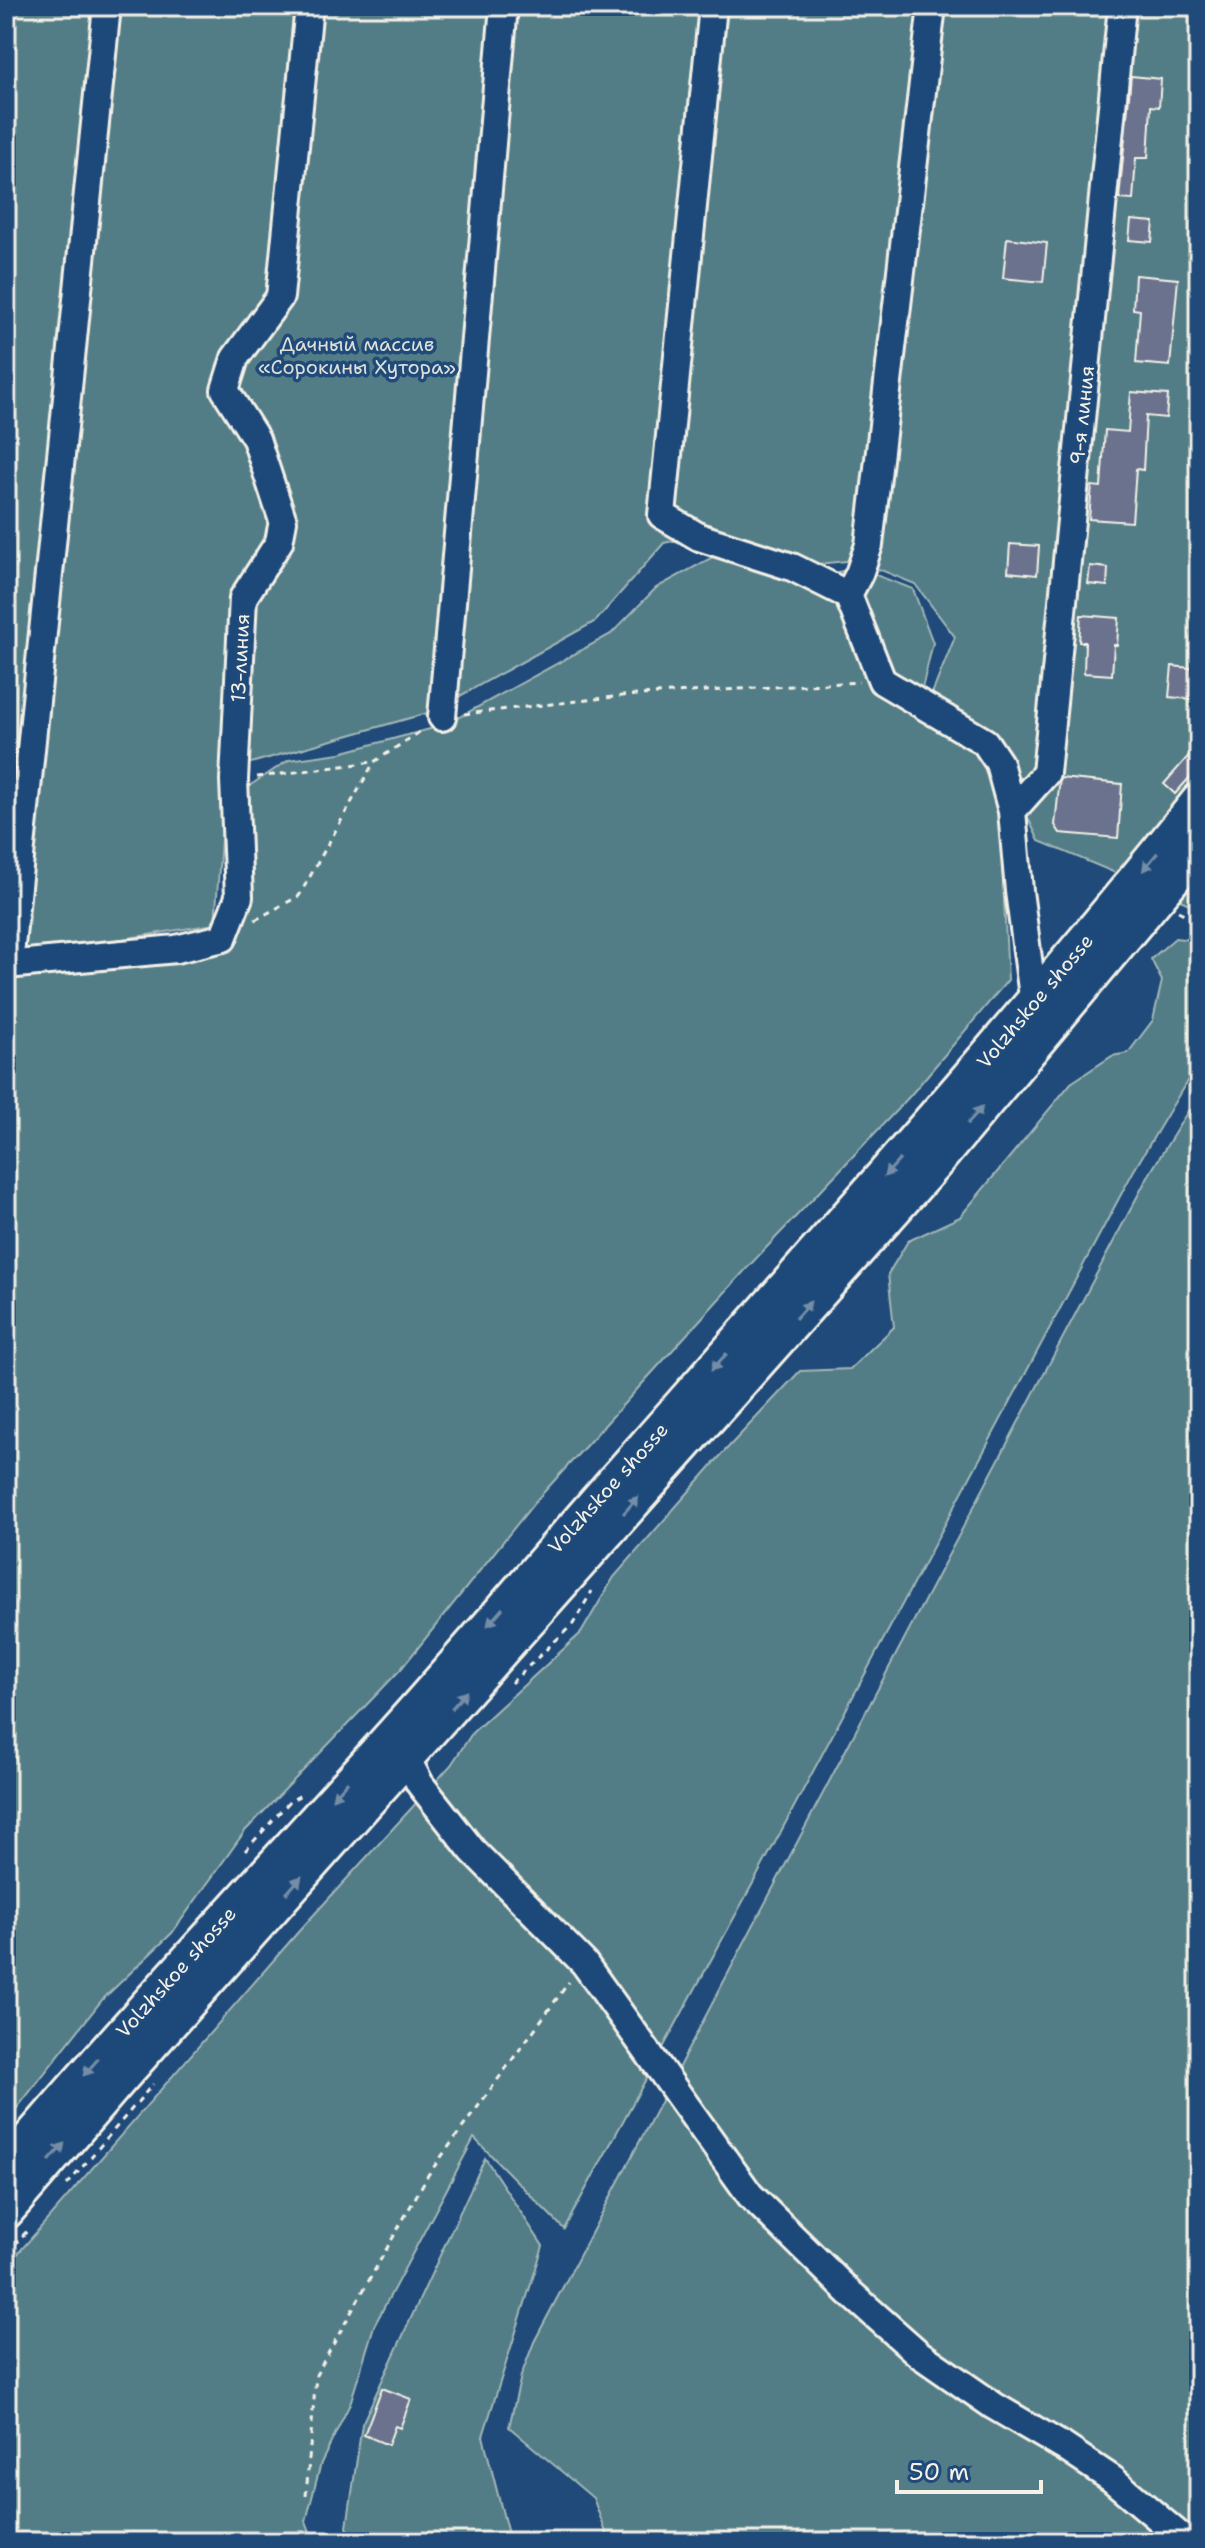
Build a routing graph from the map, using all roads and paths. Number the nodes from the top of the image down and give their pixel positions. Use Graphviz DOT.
graph roads {
  1 [pos="107,6"];
  2 [pos="309,6"];
  3 [pos="504,6"];
  4 [pos="713,6"];
  5 [pos="932,6"];
  6 [pos="1122,6"];
  7 [pos="848,595"];
  8 [pos="882,681"];
  9 [pos="442,717"];
  10 [pos="374,762"];
  11 [pos="234,780"];
  12 [pos="1199,801"];
  13 [pos="1012,811"];
  14 [pos="1199,847"];
  15 [pos="223,938"];
  16 [pos="8,965"];
  17 [pos="1034,1004"];
  18 [pos="400,1745"];
  19 [pos="584,1963"];
  20 [pos="6,2167"];
  21 [pos="6,2211"];
  22 [pos="306,2496"];
  23 [pos="1187,2542"];
  1 -- 16 [label="lane"];
  2 -- 11 [label="lane, 13-линия"];
  3 -- 9 [label="lane"];
  4 -- 7 [label="lane"];
  5 -- 7 [label="lane"];
  6 -- 13 [label="lane, 9-я линия"];
  7 -- 8 [label="lane"];
  8 -- 9 [label="path"];
  8 -- 13 [label="lane"];
  9 -- 10 [label="path"];
  10 -- 11 [label="path"];
  10 -- 15 [label="path"];
  11 -- 15 [label="lane, 13-линия"];
  12 -- 17 [label="main road, Volzhskoe shosse, one-way"];
  13 -- 17 [label="lane"];
  18 -- 14 [label="main road, Volzhskoe shosse, one-way"];
  15 -- 16 [label="lane"];
  17 -- 18 [label="main road, Volzhskoe shosse, one-way"];
  18 -- 19 [label="lane"];
  18 -- 20 [label="main road, Volzhskoe shosse, one-way"];
  21 -- 18 [label="main road, Volzhskoe shosse, one-way"];
  19 -- 22 [label="path"];
  19 -- 23 [label="lane"];
}
